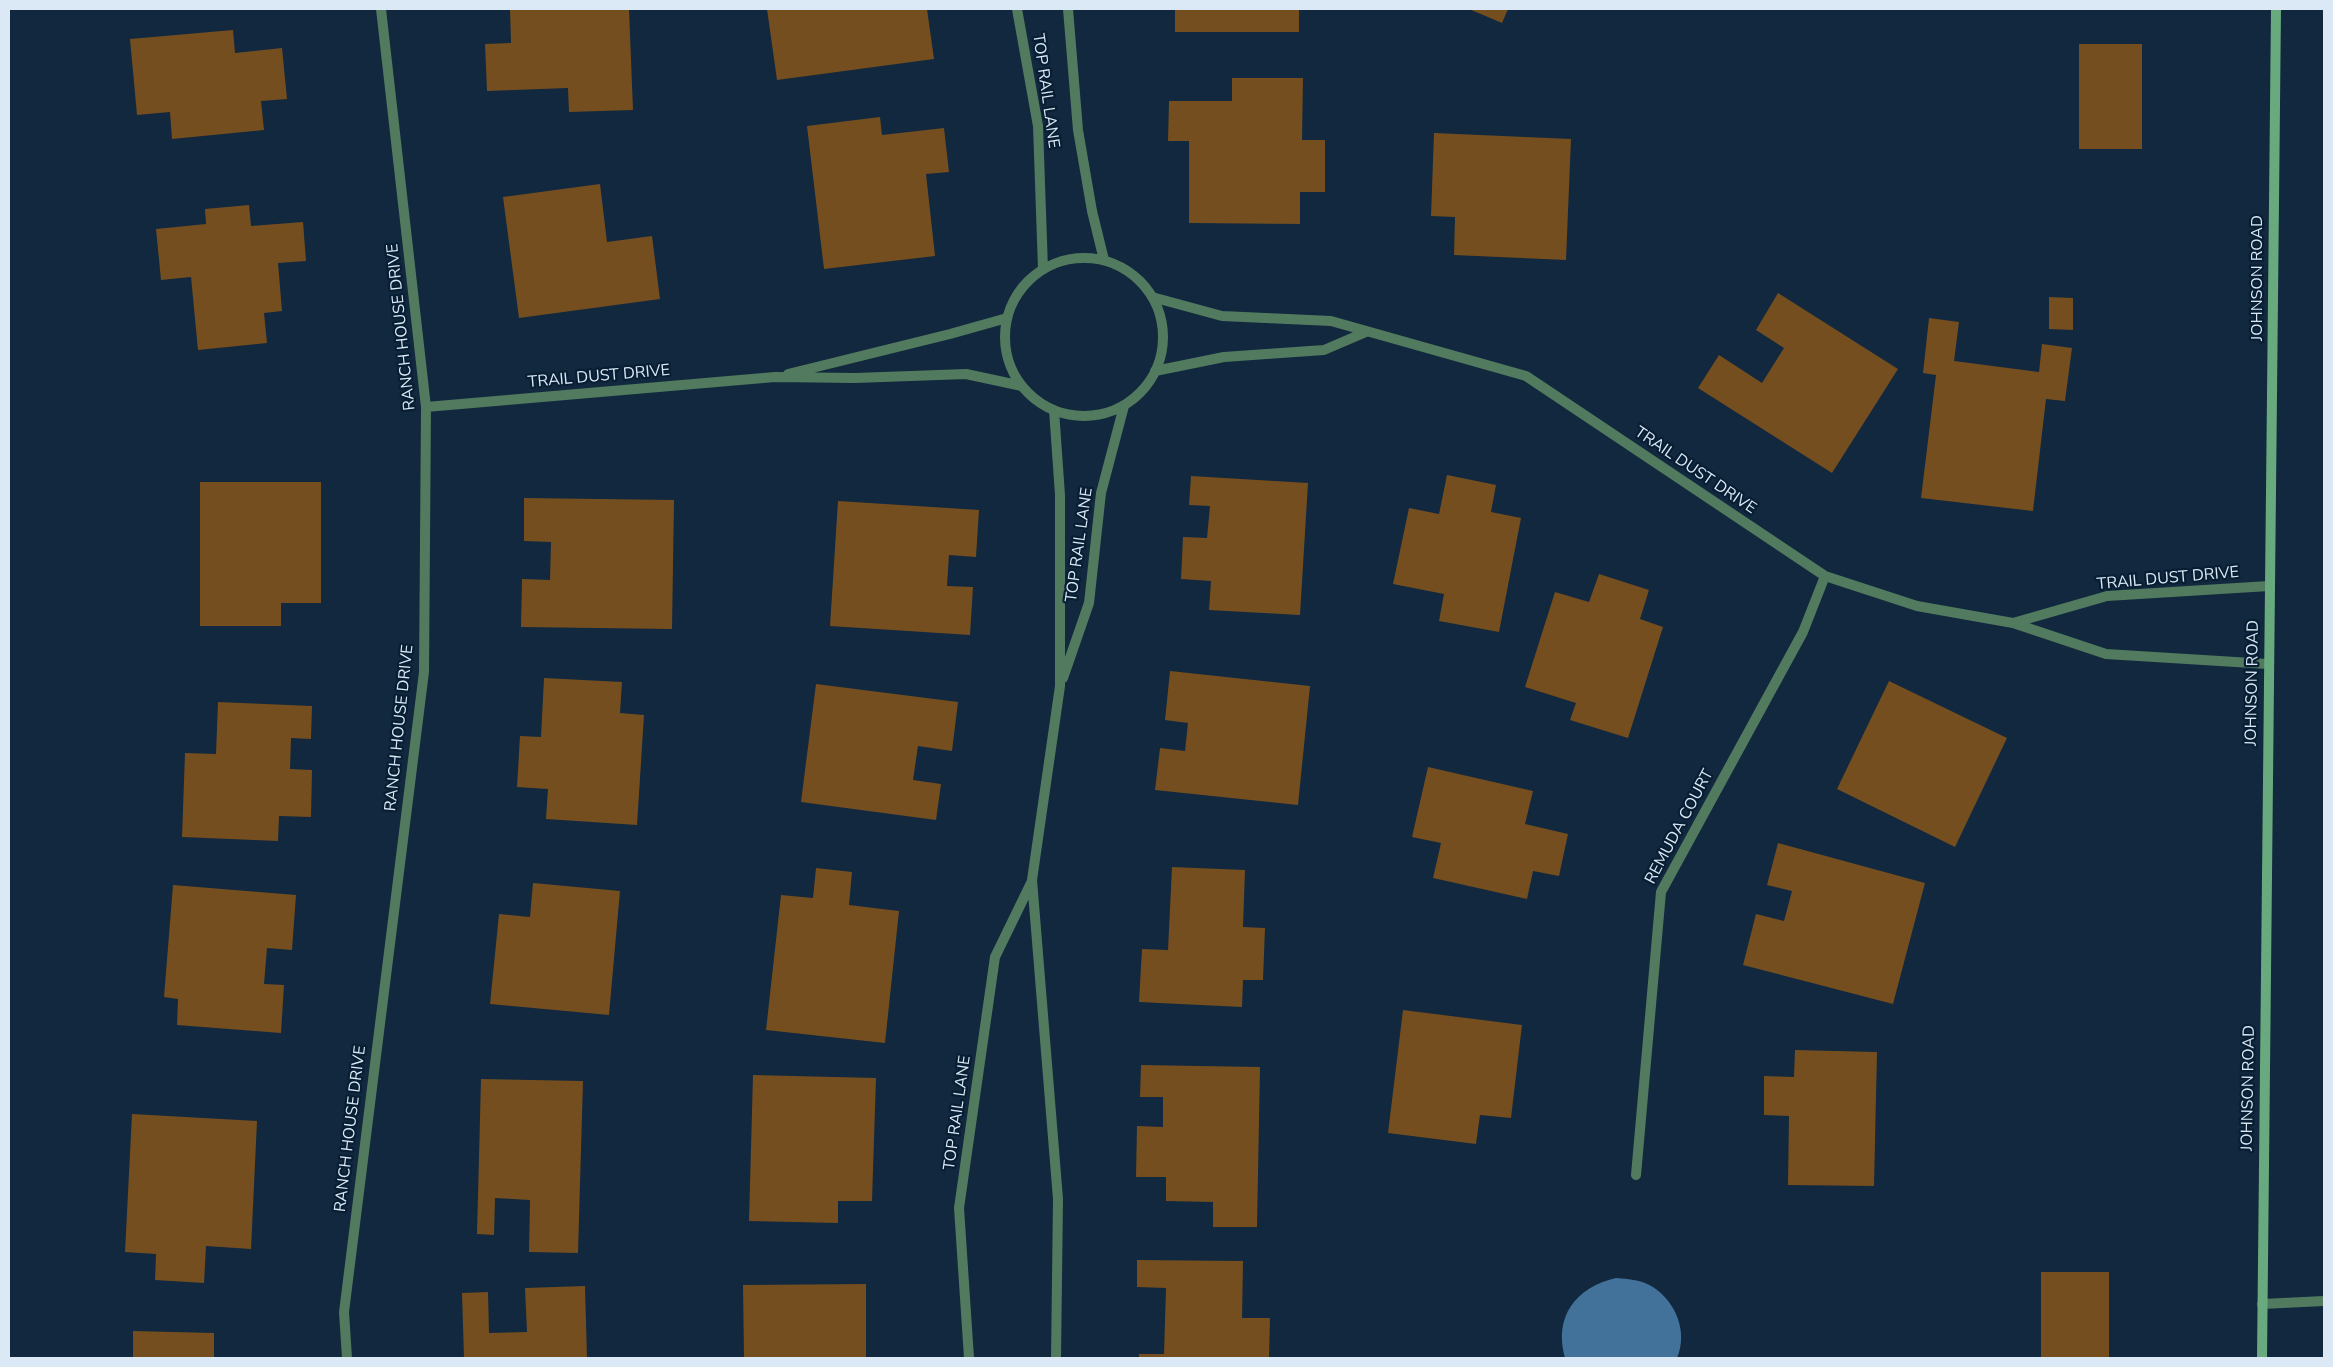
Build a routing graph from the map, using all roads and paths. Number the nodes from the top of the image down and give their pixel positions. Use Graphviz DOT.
graph roads {
  1 [pos="381,9"];
  2 [pos="1017,9"];
  3 [pos="1068,9"];
  4 [pos="2276,9"];
  5 [pos="1104,260"];
  6 [pos="1043,269"];
  7 [pos="1152,297"];
  8 [pos="1006,318"];
  9 [pos="1366,332"];
  10 [pos="1155,371"];
  11 [pos="774,377"];
  12 [pos="1022,386"];
  13 [pos="1124,406"];
  14 [pos="426,407"];
  15 [pos="1054,410"];
  16 [pos="1825,576"];
  17 [pos="2269,586"];
  18 [pos="2013,623"];
  19 [pos="2268,664"];
  20 [pos="1060,686"];
  21 [pos="1032,880"];
  22 [pos="1636,1175"];
  23 [pos="2324,1301"];
  24 [pos="2262,1304"];
  25 [pos="347,1358"];
  26 [pos="969,1358"];
  27 [pos="1056,1358"];
  28 [pos="2262,1358"];
  1 -- 14 [label="street, RANCH HOUSE DRIVE"];
  2 -- 6 [label="street, TOP RAIL LANE"];
  3 -- 5 [label="street, TOP RAIL LANE"];
  4 -- 17 [label="street, JOHNSON ROAD"];
  5 -- 6 [label="street"];
  5 -- 7 [label="street"];
  6 -- 8 [label="street"];
  7 -- 9 [label="street, TRAIL DUST DRIVE"];
  7 -- 10 [label="street"];
  8 -- 11 [label="street, TRAIL DUST DRIVE"];
  8 -- 12 [label="street"];
  9 -- 10 [label="street"];
  9 -- 16 [label="street, TRAIL DUST DRIVE"];
  10 -- 13 [label="street"];
  11 -- 12 [label="street, TRAIL DUST DRIVE"];
  11 -- 14 [label="street, TRAIL DUST DRIVE"];
  12 -- 15 [label="street"];
  13 -- 15 [label="street"];
  13 -- 20 [label="street, TOP RAIL LANE"];
  14 -- 25 [label="street, RANCH HOUSE DRIVE"];
  15 -- 20 [label="street, TOP RAIL LANE"];
  16 -- 18 [label="street, TRAIL DUST DRIVE"];
  16 -- 22 [label="street, REMUDA COURT"];
  17 -- 18 [label="street, TRAIL DUST DRIVE"];
  17 -- 19 [label="street, JOHNSON ROAD"];
  18 -- 19 [label="street, TRAIL DUST DRIVE"];
  19 -- 24 [label="street, JOHNSON ROAD"];
  20 -- 21 [label="street, TOP RAIL LANE"];
  21 -- 26 [label="street, TOP RAIL LANE"];
  21 -- 27 [label="street, TOP RAIL LANE"];
  23 -- 24 [label="street"];
  24 -- 28 [label="street, JOHNSON ROAD"];
}
